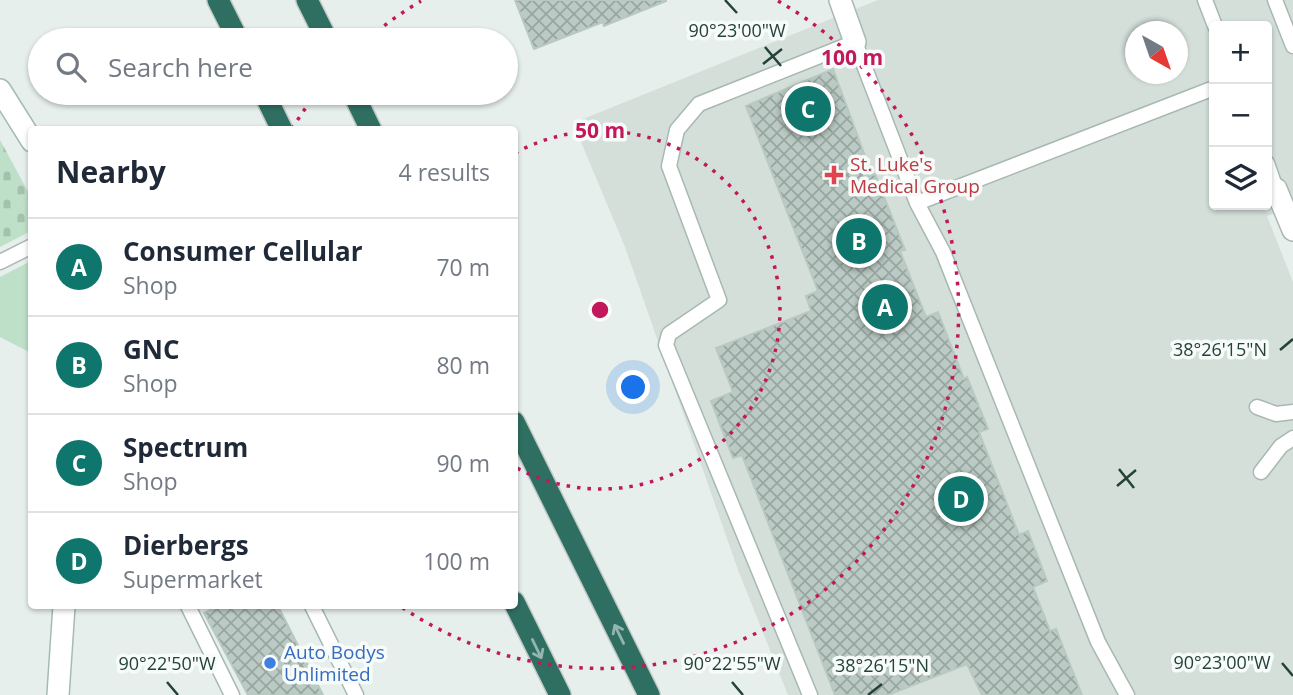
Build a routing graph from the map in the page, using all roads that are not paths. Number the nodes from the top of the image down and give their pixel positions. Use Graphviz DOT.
graph roads {
  1 [pos="218,0"];
  2 [pos="307,0"];
  3 [pos="840,0"];
  4 [pos="1205,0"];
  5 [pos="1275,0"];
  6 [pos="1213,21"];
  7 [pos="232,28"];
  8 [pos="321,28"];
  9 [pos="855,42"];
  10 [pos="1293,46"];
  11 [pos="0,90"];
  12 [pos="1209,90"];
  13 [pos="270,105"];
  14 [pos="359,105"];
  15 [pos="280,126"];
  16 [pos="369,126"];
  17 [pos="28,135"];
  18 [pos="1272,178"];
  19 [pos="1276,190"];
  20 [pos="917,203"];
  21 [pos="1293,229"];
  22 [pos="28,248"];
  23 [pos="0,262"];
  24 [pos="1257,407"];
  25 [pos="1293,412"];
  26 [pos="518,430"];
  27 [pos="1293,438"];
  28 [pos="1261,472"];
  29 [pos="64,609"];
  30 [pos="189,609"];
  31 [pos="313,609"];
  32 [pos="517,609"];
  33 [pos="58,695"];
  34 [pos="232,695"];
  35 [pos="356,695"];
  36 [pos="560,695"];
  37 [pos="649,695"];
  38 [pos="810,695"];
  39 [pos="1127,695"];
  1 -- 7 [label="highway"];
  2 -- 8 [label="highway"];
  3 -- 9 [label="street"];
  4 -- 6 [label="lane"];
  5 -- 10 [label="lane"];
  9 -- 20 [label="lane"];
  9 -- 38 [label="lane"];
  11 -- 17 [label="street"];
  12 -- 20 [label="lane"];
  13 -- 15 [label="highway"];
  14 -- 16 [label="highway"];
  18 -- 19 [label="lane"];
  19 -- 21 [label="street"];
  20 -- 39 [label="lane"];
  22 -- 23 [label="lane"];
  24 -- 25 [label="lane"];
  37 -- 26 [label="highway, one-way"];
  27 -- 28 [label="lane"];
  29 -- 33 [label="street"];
  30 -- 34 [label="lane"];
  31 -- 35 [label="lane"];
  32 -- 36 [label="highway, one-way"];
}
